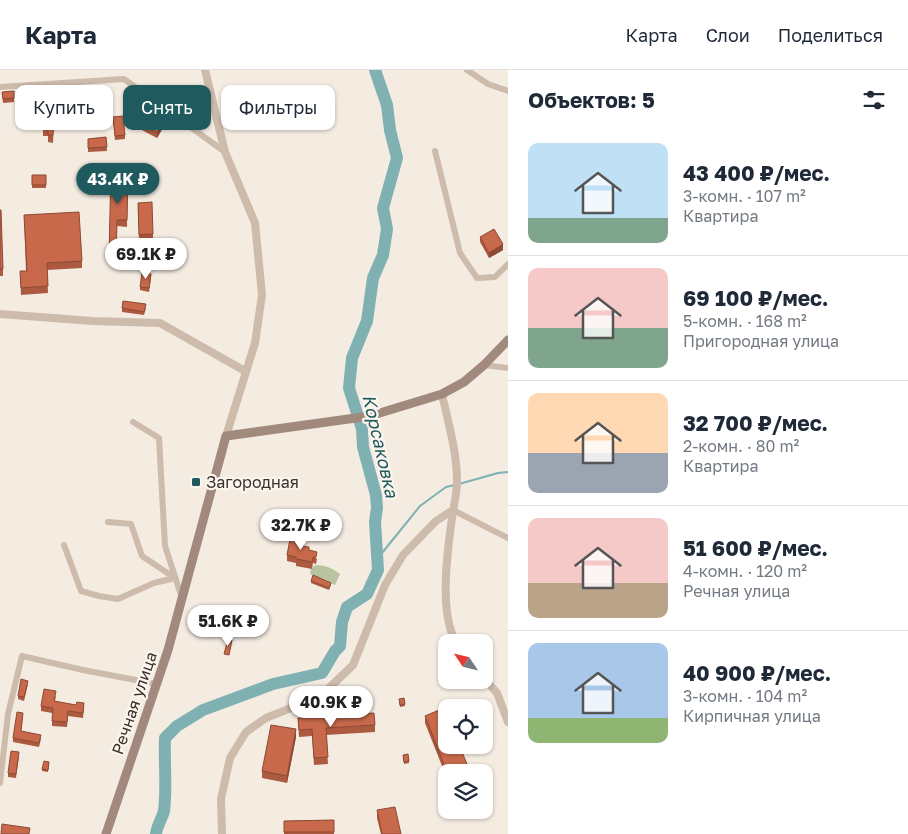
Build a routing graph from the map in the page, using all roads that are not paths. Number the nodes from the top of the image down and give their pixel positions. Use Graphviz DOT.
graph roads {
  1 [pos="206,70"];
  2 [pos="467,70"];
  3 [pos="0,87"];
  4 [pos="508,91"];
  5 [pos="435,151"];
  6 [pos="225,152"];
  7 [pos="508,264"];
  8 [pos="0,314"];
  9 [pos="508,340"];
  10 [pos="484,365"];
  11 [pos="508,368"];
  12 [pos="245,371"];
  13 [pos="442,394"];
  14 [pos="134,422"];
  15 [pos="226,436"];
  16 [pos="453,510"];
  17 [pos="108,522"];
  18 [pos="508,538"];
  19 [pos="64,545"];
  20 [pos="175,578"];
  21 [pos="182,599"];
  22 [pos="453,634"];
  23 [pos="157,684"];
  24 [pos="493,688"];
  25 [pos="508,722"];
  26 [pos="0,782"];
  27 [pos="106,834"];
  28 [pos="222,834"];
  1 -- 6 [label="street"];
  2 -- 4 [label="street"];
  3 -- 6 [label="street"];
  5 -- 7 [label="street"];
  6 -- 12 [label="street"];
  8 -- 12 [label="street"];
  9 -- 10 [label="main road"];
  10 -- 11 [label="street"];
  10 -- 13 [label="main road"];
  12 -- 15 [label="street"];
  13 -- 15 [label="main road"];
  13 -- 16 [label="street"];
  14 -- 20 [label="street"];
  15 -- 21 [label="main road, Речная улица"];
  16 -- 18 [label="street"];
  16 -- 22 [label="street"];
  16 -- 28 [label="street"];
  17 -- 20 [label="street"];
  19 -- 20 [label="street"];
  20 -- 21 [label="street"];
  21 -- 23 [label="main road, Речная улица"];
  23 -- 26 [label="street"];
  23 -- 27 [label="main road, Речная улица"];
  24 -- 25 [label="street"];
}
